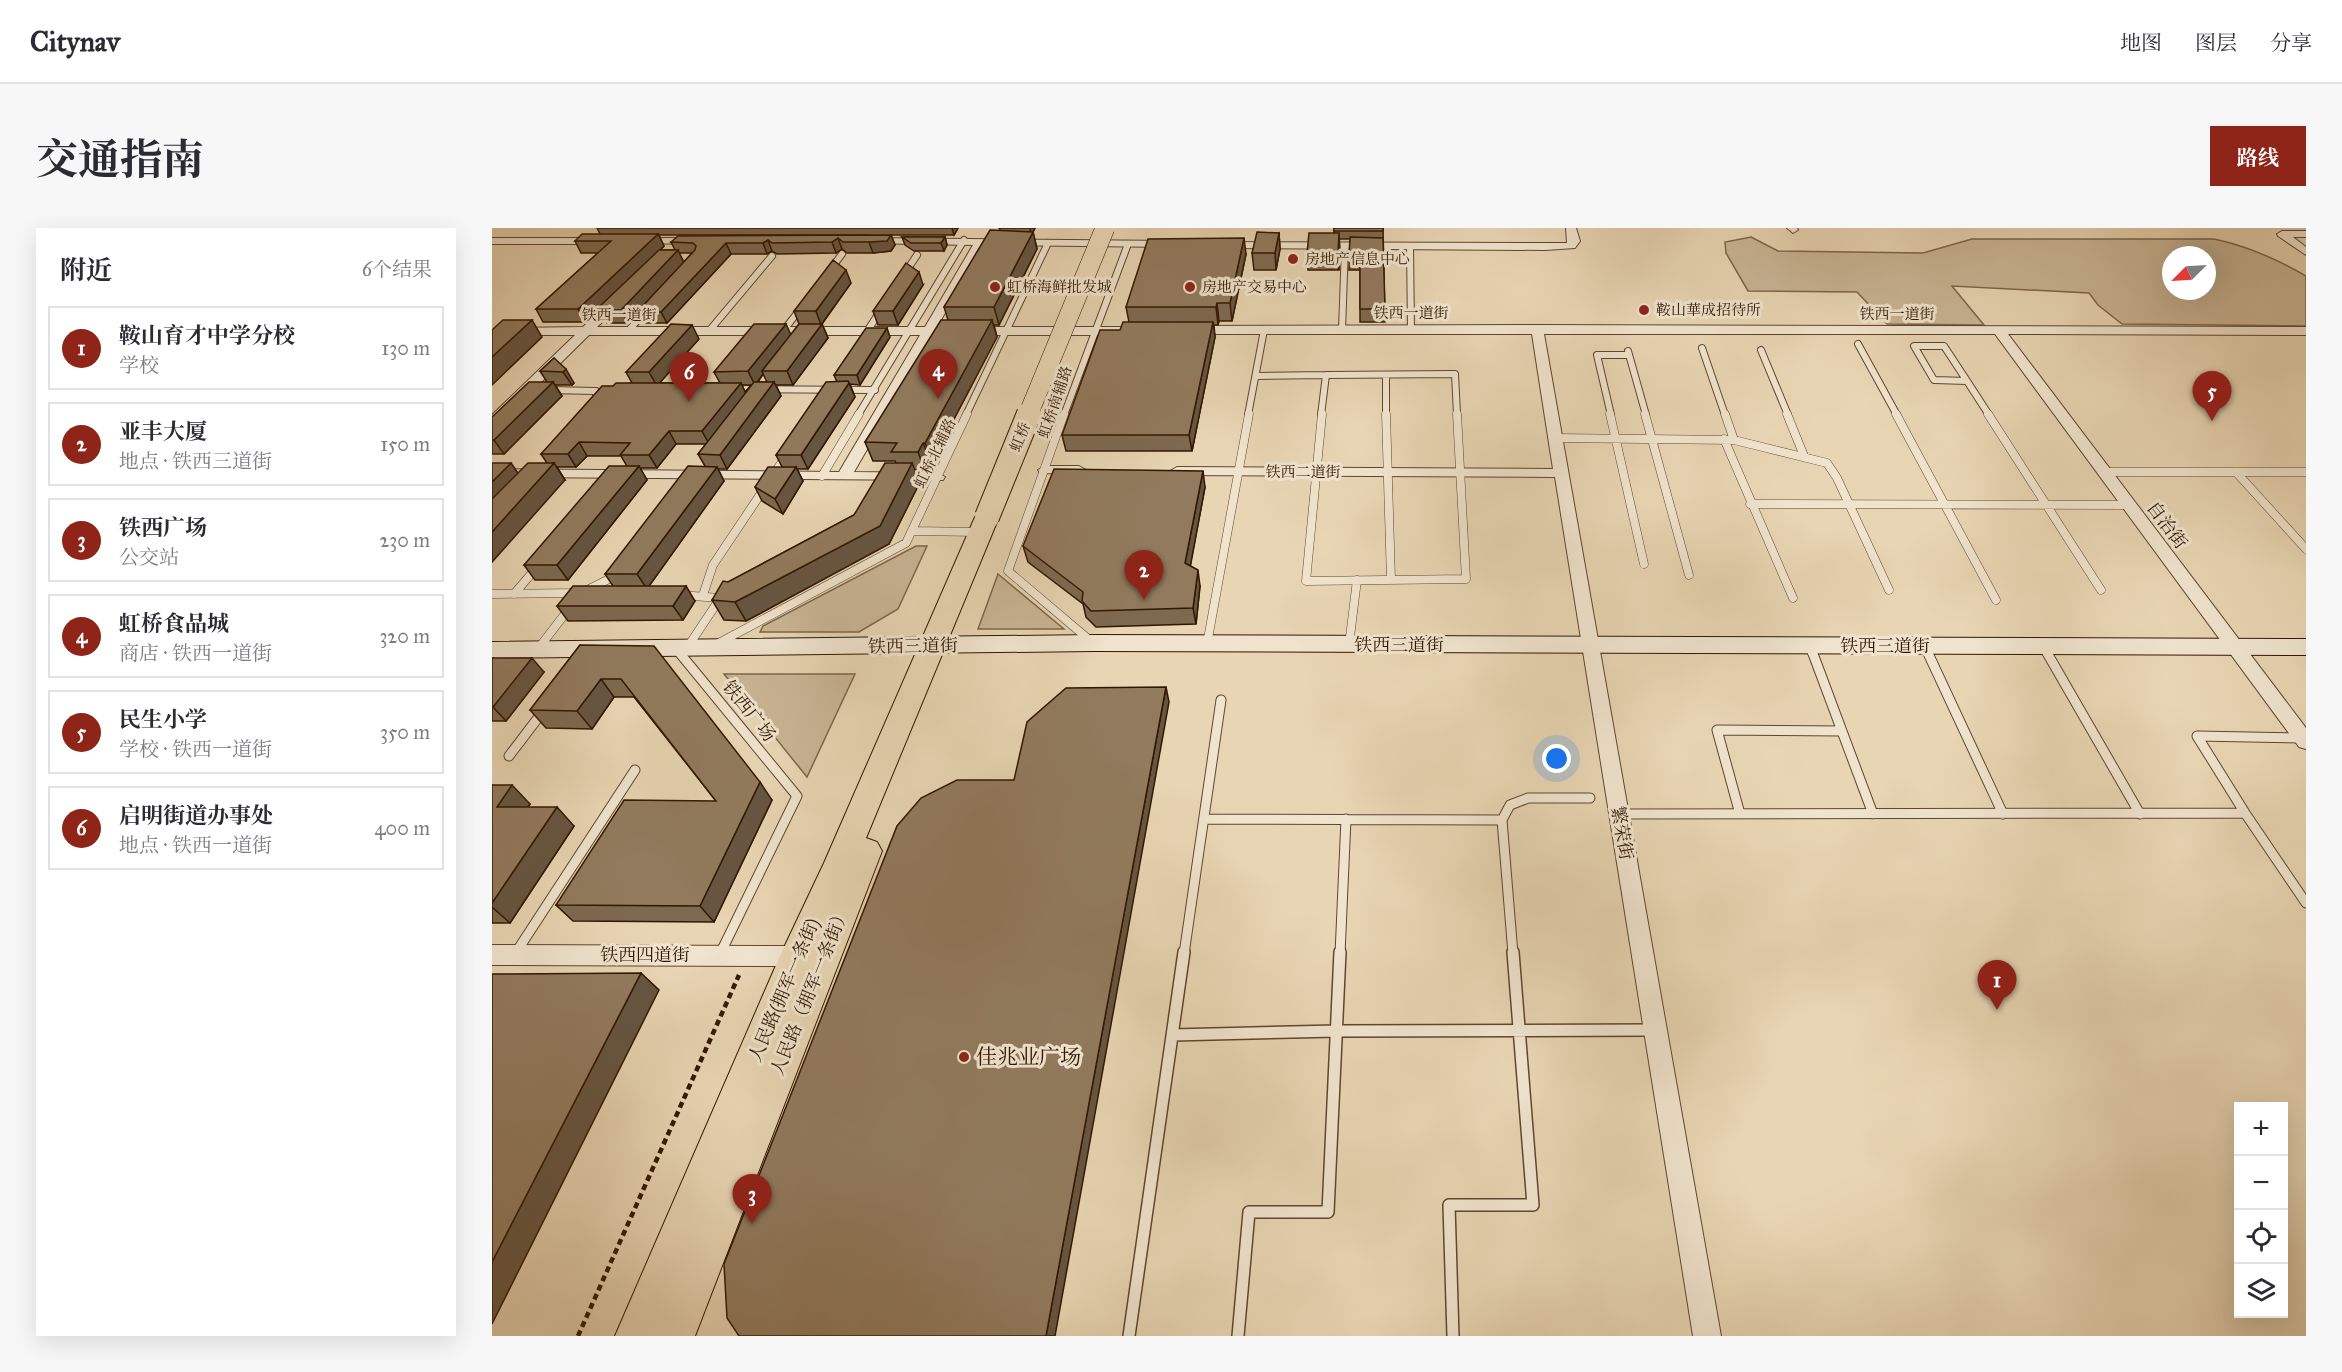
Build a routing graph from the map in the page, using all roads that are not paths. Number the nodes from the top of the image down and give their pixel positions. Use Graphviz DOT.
graph roads {
  1 [pos="1105,228"];
  2 [pos="1571,228"];
  3 [pos="2306,234"];
  4 [pos="964,240"];
  5 [pos="492,241"];
  6 [pos="679,241"];
  7 [pos="714,241"];
  8 [pos="851,241"];
  9 [pos="981,241"];
  10 [pos="1048,243"];
  11 [pos="1128,244"];
  12 [pos="1185,244"];
  13 [pos="1208,244"];
  14 [pos="1345,246"];
  15 [pos="1410,247"];
  16 [pos="667,252"];
  17 [pos="2306,252"];
  18 [pos="842,254"];
  19 [pos="917,255"];
  20 [pos="771,256"];
  21 [pos="822,280"];
  22 [pos="899,283"];
  23 [pos="628,290"];
  24 [pos="809,297"];
  25 [pos="886,302"];
  26 [pos="650,307"];
  27 [pos="1411,329"];
  28 [pos="1537,329"];
  29 [pos="1008,330"];
  30 [pos="1264,330"];
  31 [pos="1342,330"];
  32 [pos="516,331"];
  33 [pos="586,331"];
  34 [pos="628,331"];
  35 [pos="709,331"];
  36 [pos="783,331"];
  37 [pos="910,331"];
  38 [pos="930,331"];
  39 [pos="1094,331"];
  40 [pos="1139,331"];
  41 [pos="1173,331"];
  42 [pos="1999,331"];
  43 [pos="2306,331"];
  44 [pos="864,336"];
  45 [pos="1858,344"];
  46 [pos="1702,348"];
  47 [pos="1761,350"];
  48 [pos="1326,375"];
  49 [pos="1386,375"];
  50 [pos="1256,376"];
  51 [pos="836,380"];
  52 [pos="764,381"];
  53 [pos="1966,381"];
  54 [pos="758,389"];
  55 [pos="829,389"];
  56 [pos="525,390"];
  57 [pos="728,390"];
  58 [pos="875,390"];
  59 [pos="596,391"];
  60 [pos="607,391"];
  61 [pos="751,399"];
  62 [pos="823,399"];
  63 [pos="588,412"];
  64 [pos="492,423"];
  65 [pos="1555,438"];
  66 [pos="1616,438"];
  67 [pos="1652,438"];
  68 [pos="1724,439"];
  69 [pos="1734,440"];
  70 [pos="792,447"];
  71 [pos="1804,456"];
  72 [pos="1045,470"];
  73 [pos="1091,470"];
  74 [pos="1159,471"];
  75 [pos="1238,471"];
  76 [pos="2103,471"];
  77 [pos="1315,472"];
  78 [pos="1386,472"];
  79 [pos="1460,472"];
  80 [pos="2236,472"];
  81 [pos="2306,472"];
  82 [pos="492,473"];
  83 [pos="1561,473"];
  84 [pos="773,475"];
  85 [pos="822,476"];
  86 [pos="844,476"];
  87 [pos="938,477"];
  88 [pos="1750,504"];
  89 [pos="1850,504"];
  90 [pos="1944,504"];
  91 [pos="2046,505"];
  92 [pos="2128,505"];
  93 [pos="984,525"];
  94 [pos="913,531"];
  95 [pos="2306,549"];
  96 [pos="545,557"];
  97 [pos="1644,564"];
  98 [pos="623,567"];
  99 [pos="1689,574"];
  100 [pos="1357,580"];
  101 [pos="1391,580"];
  102 [pos="1889,590"];
  103 [pos="2102,590"];
  104 [pos="581,593"];
  105 [pos="604,593"];
  106 [pos="729,593"];
  107 [pos="492,594"];
  108 [pos="514,594"];
  109 [pos="670,594"];
  110 [pos="704,595"];
  111 [pos="719,598"];
  112 [pos="1793,598"];
  113 [pos="1996,600"];
  114 [pos="1093,643"];
  115 [pos="1207,644"];
  116 [pos="941,645"];
  117 [pos="1349,645"];
  118 [pos="1590,645"];
  119 [pos="1810,646"];
  120 [pos="1925,646"];
  121 [pos="2043,646"];
  122 [pos="2232,646"];
  123 [pos="2306,647"];
  124 [pos="691,648"];
  125 [pos="538,649"];
  126 [pos="492,650"];
  127 [pos="1221,700"];
  128 [pos="550,702"];
  129 [pos="1842,731"];
  130 [pos="2304,740"];
  131 [pos="509,756"];
  132 [pos="635,770"];
  133 [pos="1590,798"];
  134 [pos="2245,813"];
  135 [pos="1618,814"];
  136 [pos="1740,814"];
  137 [pos="1873,814"];
  138 [pos="2003,814"];
  139 [pos="2140,814"];
  140 [pos="1204,819"];
  141 [pos="1346,819"];
  142 [pos="1502,820"];
  143 [pos="2306,903"];
  144 [pos="503,955"];
  145 [pos="719,955"];
  146 [pos="797,956"];
  147 [pos="1655,1030"];
  148 [pos="1336,1031"];
  149 [pos="1520,1031"];
  150 [pos="1173,1035"];
  151 [pos="637,1336"];
  152 [pos="672,1336"];
  153 [pos="1129,1336"];
  154 [pos="1238,1336"];
  155 [pos="1453,1336"];
  156 [pos="1707,1336"];
  1 -- 93 [label="main road, 虹桥, bridge"];
  2 -- 15 [label="street"];
  3 -- 17 [label="street"];
  4 -- 8 [label="street"];
  4 -- 9 [label="street"];
  4 -- 37 [label="lane"];
  5 -- 6 [label="street"];
  6 -- 7 [label="street"];
  6 -- 16 [label="street"];
  9 -- 10 [label="street"];
  9 -- 38 [label="street"];
  10 -- 11 [label="street"];
  10 -- 29 [label="lane, 虹桥北辅路"];
  11 -- 12 [label="street"];
  11 -- 39 [label="lane, 虹桥南辅路"];
  13 -- 14 [label="street"];
  14 -- 15 [label="street"];
  14 -- 31 [label="lane"];
  15 -- 27 [label="lane"];
  18 -- 21 [label="lane"];
  19 -- 22 [label="lane"];
  20 -- 35 [label="lane"];
  23 -- 33 [label="street"];
  24 -- 36 [label="lane"];
  25 -- 44 [label="lane"];
  26 -- 34 [label="lane"];
  27 -- 28 [label="street, 铁西一道街"];
  27 -- 31 [label="street, 铁西一道街"];
  28 -- 42 [label="street, 铁西一道街"];
  28 -- 65 [label="street, 繁荣街"];
  29 -- 38 [label="street, 铁西一道街"];
  29 -- 39 [label="street, 铁西一道街"];
  29 -- 87 [label="lane, 虹桥北辅路"];
  30 -- 31 [label="street, 铁西一道街"];
  30 -- 41 [label="street, 铁西一道街"];
  30 -- 50 [label="lane"];
  32 -- 33 [label="street, 铁西一道街"];
  33 -- 34 [label="street, 铁西一道街"];
  33 -- 56 [label="street"];
  34 -- 35 [label="street, 铁西一道街"];
  35 -- 36 [label="street, 铁西一道街"];
  36 -- 44 [label="street, 铁西一道街"];
  37 -- 38 [label="street, 铁西一道街"];
  37 -- 44 [label="street, 铁西一道街"];
  37 -- 58 [label="lane"];
  38 -- 86 [label="street"];
  39 -- 40 [label="street, 铁西一道街"];
  39 -- 72 [label="lane, 虹桥南辅路"];
  42 -- 43 [label="street, 铁西一道街"];
  42 -- 76 [label="street, 自治街"];
  45 -- 90 [label="lane"];
  46 -- 69 [label="lane"];
  47 -- 71 [label="lane"];
  48 -- 49 [label="lane"];
  48 -- 50 [label="lane"];
  48 -- 77 [label="lane"];
  49 -- 78 [label="lane"];
  49 -- 79 [label="lane"];
  50 -- 75 [label="lane"];
  51 -- 55 [label="lane"];
  52 -- 54 [label="lane"];
  53 -- 53 [label="lane"];
  53 -- 91 [label="lane"];
  54 -- 55 [label="lane"];
  54 -- 57 [label="lane"];
  54 -- 61 [label="lane"];
  55 -- 58 [label="lane"];
  55 -- 62 [label="lane"];
  56 -- 59 [label="lane"];
  56 -- 64 [label="street"];
  58 -- 85 [label="lane"];
  59 -- 60 [label="lane"];
  59 -- 63 [label="lane"];
  65 -- 66 [label="lane"];
  65 -- 83 [label="street, 繁荣街"];
  66 -- 67 [label="lane"];
  66 -- 67 [label="lane"];
  66 -- 97 [label="lane"];
  67 -- 68 [label="lane"];
  67 -- 99 [label="lane"];
  68 -- 69 [label="lane"];
  68 -- 88 [label="lane"];
  69 -- 71 [label="lane"];
  70 -- 84 [label="lane"];
  71 -- 89 [label="lane"];
  72 -- 73 [label="street"];
  72 -- 114 [label="lane, 虹桥南辅路"];
  74 -- 75 [label="street, 铁西二道街"];
  75 -- 77 [label="street, 铁西二道街"];
  75 -- 115 [label="lane"];
  76 -- 80 [label="lane"];
  76 -- 92 [label="street, 自治街"];
  77 -- 78 [label="street, 铁西二道街"];
  77 -- 100 [label="lane"];
  78 -- 79 [label="street, 铁西二道街"];
  78 -- 101 [label="lane"];
  79 -- 83 [label="street, 铁西二道街"];
  79 -- 101 [label="lane"];
  80 -- 81 [label="lane"];
  80 -- 95 [label="lane"];
  82 -- 84 [label="street"];
  83 -- 118 [label="street, 繁荣街"];
  84 -- 85 [label="street"];
  84 -- 110 [label="lane"];
  85 -- 86 [label="street"];
  86 -- 87 [label="street"];
  87 -- 94 [label="lane, 虹桥北辅路"];
  88 -- 89 [label="lane"];
  88 -- 112 [label="lane"];
  89 -- 90 [label="lane"];
  89 -- 102 [label="lane"];
  90 -- 91 [label="lane"];
  90 -- 113 [label="lane"];
  91 -- 92 [label="lane"];
  91 -- 103 [label="lane"];
  92 -- 122 [label="street, 自治街"];
  93 -- 94 [label="lane"];
  93 -- 116 [label="main road, 虹桥"];
  94 -- 124 [label="lane, 虹桥北辅路"];
  96 -- 108 [label="lane"];
  98 -- 104 [label="lane"];
  100 -- 101 [label="lane"];
  100 -- 117 [label="lane"];
  104 -- 105 [label="lane"];
  104 -- 108 [label="lane"];
  104 -- 125 [label="lane"];
  106 -- 111 [label="lane"];
  107 -- 108 [label="lane"];
  109 -- 110 [label="lane"];
  110 -- 111 [label="lane"];
  111 -- 124 [label="lane"];
  114 -- 115 [label="main road, 铁西三道街"];
  114 -- 116 [label="main road, 铁西三道街"];
  115 -- 117 [label="main road, 铁西三道街"];
  116 -- 124 [label="main road, 铁西三道街"];
  116 -- 146 [label="main road, 人民路(拥军一条街)"];
  116 -- 152 [label="main road, 人民路（拥军一条街）"];
  117 -- 118 [label="main road, 铁西三道街"];
  118 -- 119 [label="main road, 铁西三道街"];
  118 -- 135 [label="street, 繁荣街"];
  119 -- 120 [label="main road, 铁西三道街"];
  119 -- 129 [label="lane"];
  120 -- 121 [label="main road, 铁西三道街"];
  120 -- 138 [label="lane"];
  121 -- 122 [label="main road, 铁西三道街"];
  121 -- 139 [label="lane"];
  122 -- 123 [label="main road, 铁西三道街"];
  122 -- 130 [label="street, 自治街"];
  124 -- 125 [label="main road, 铁西三道街"];
  124 -- 145 [label="lane, 铁西广场"];
  125 -- 126 [label="main road, 铁西三道街"];
  127 -- 140 [label="lane"];
  128 -- 131 [label="lane"];
  129 -- 136 [label="lane"];
  129 -- 137 [label="lane"];
  130 -- 134 [label="lane"];
  132 -- 144 [label="lane"];
  133 -- 142 [label="lane"];
  134 -- 139 [label="lane"];
  134 -- 143 [label="lane"];
  135 -- 136 [label="lane"];
  135 -- 147 [label="street, 繁荣街"];
  136 -- 137 [label="lane"];
  137 -- 138 [label="lane"];
  138 -- 139 [label="lane"];
  140 -- 141 [label="lane"];
  140 -- 150 [label="lane"];
  141 -- 142 [label="lane"];
  141 -- 148 [label="lane"];
  142 -- 149 [label="lane"];
  144 -- 145 [label="street, 铁西四道街"];
  145 -- 146 [label="street, 铁西四道街"];
  146 -- 151 [label="main road, 人民路(拥军一条街)"];
  147 -- 149 [label="lane"];
  147 -- 156 [label="street, 繁荣街"];
  148 -- 149 [label="lane"];
  148 -- 150 [label="lane"];
  148 -- 154 [label="lane"];
  149 -- 155 [label="lane"];
  150 -- 153 [label="lane"];
}
